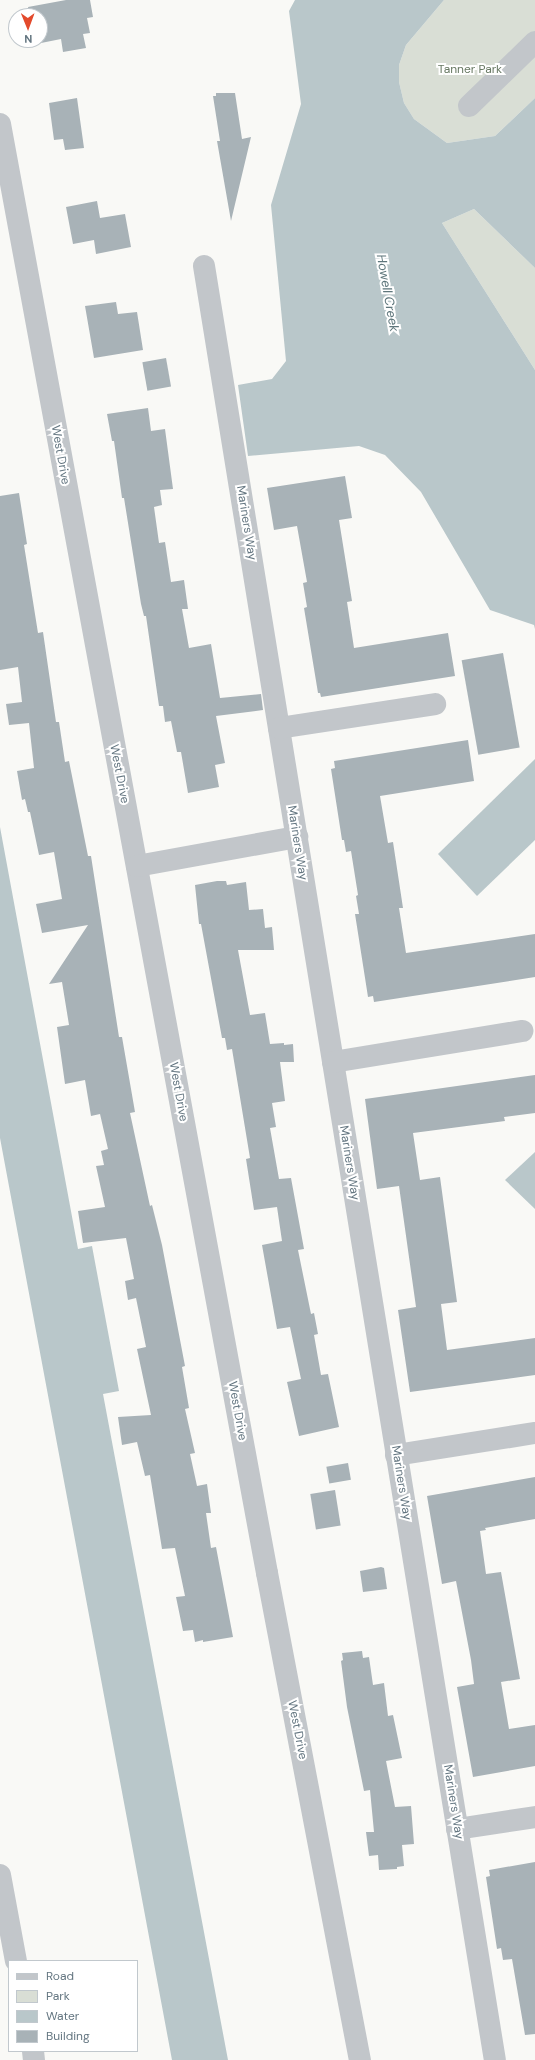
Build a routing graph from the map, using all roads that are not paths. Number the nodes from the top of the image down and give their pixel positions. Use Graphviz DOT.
graph roads {
  1 [pos="535,42"];
  2 [pos="469,106"];
  3 [pos="0,124"];
  4 [pos="204,266"];
  5 [pos="435,704"];
  6 [pos="279,728"];
  7 [pos="297,838"];
  8 [pos="137,866"];
  9 [pos="522,1031"];
  10 [pos="333,1062"];
  11 [pos="535,1434"];
  12 [pos="396,1455"];
  13 [pos="535,1817"];
  14 [pos="457,1829"];
  15 [pos="0,1874"];
  16 [pos="16,1960"];
  17 [pos="360,2060"];
  18 [pos="495,2060"];
  1 -- 2 [label="street"];
  3 -- 8 [label="street, West Drive"];
  4 -- 6 [label="street, Mariners Way"];
  5 -- 6 [label="street"];
  6 -- 7 [label="street, Mariners Way"];
  7 -- 8 [label="street"];
  7 -- 10 [label="street, Mariners Way"];
  8 -- 17 [label="street, West Drive"];
  9 -- 10 [label="street"];
  10 -- 12 [label="street, Mariners Way"];
  11 -- 12 [label="street"];
  12 -- 14 [label="street, Mariners Way"];
  13 -- 14 [label="street"];
  14 -- 18 [label="street, Mariners Way"];
  15 -- 16 [label="street"];
}
